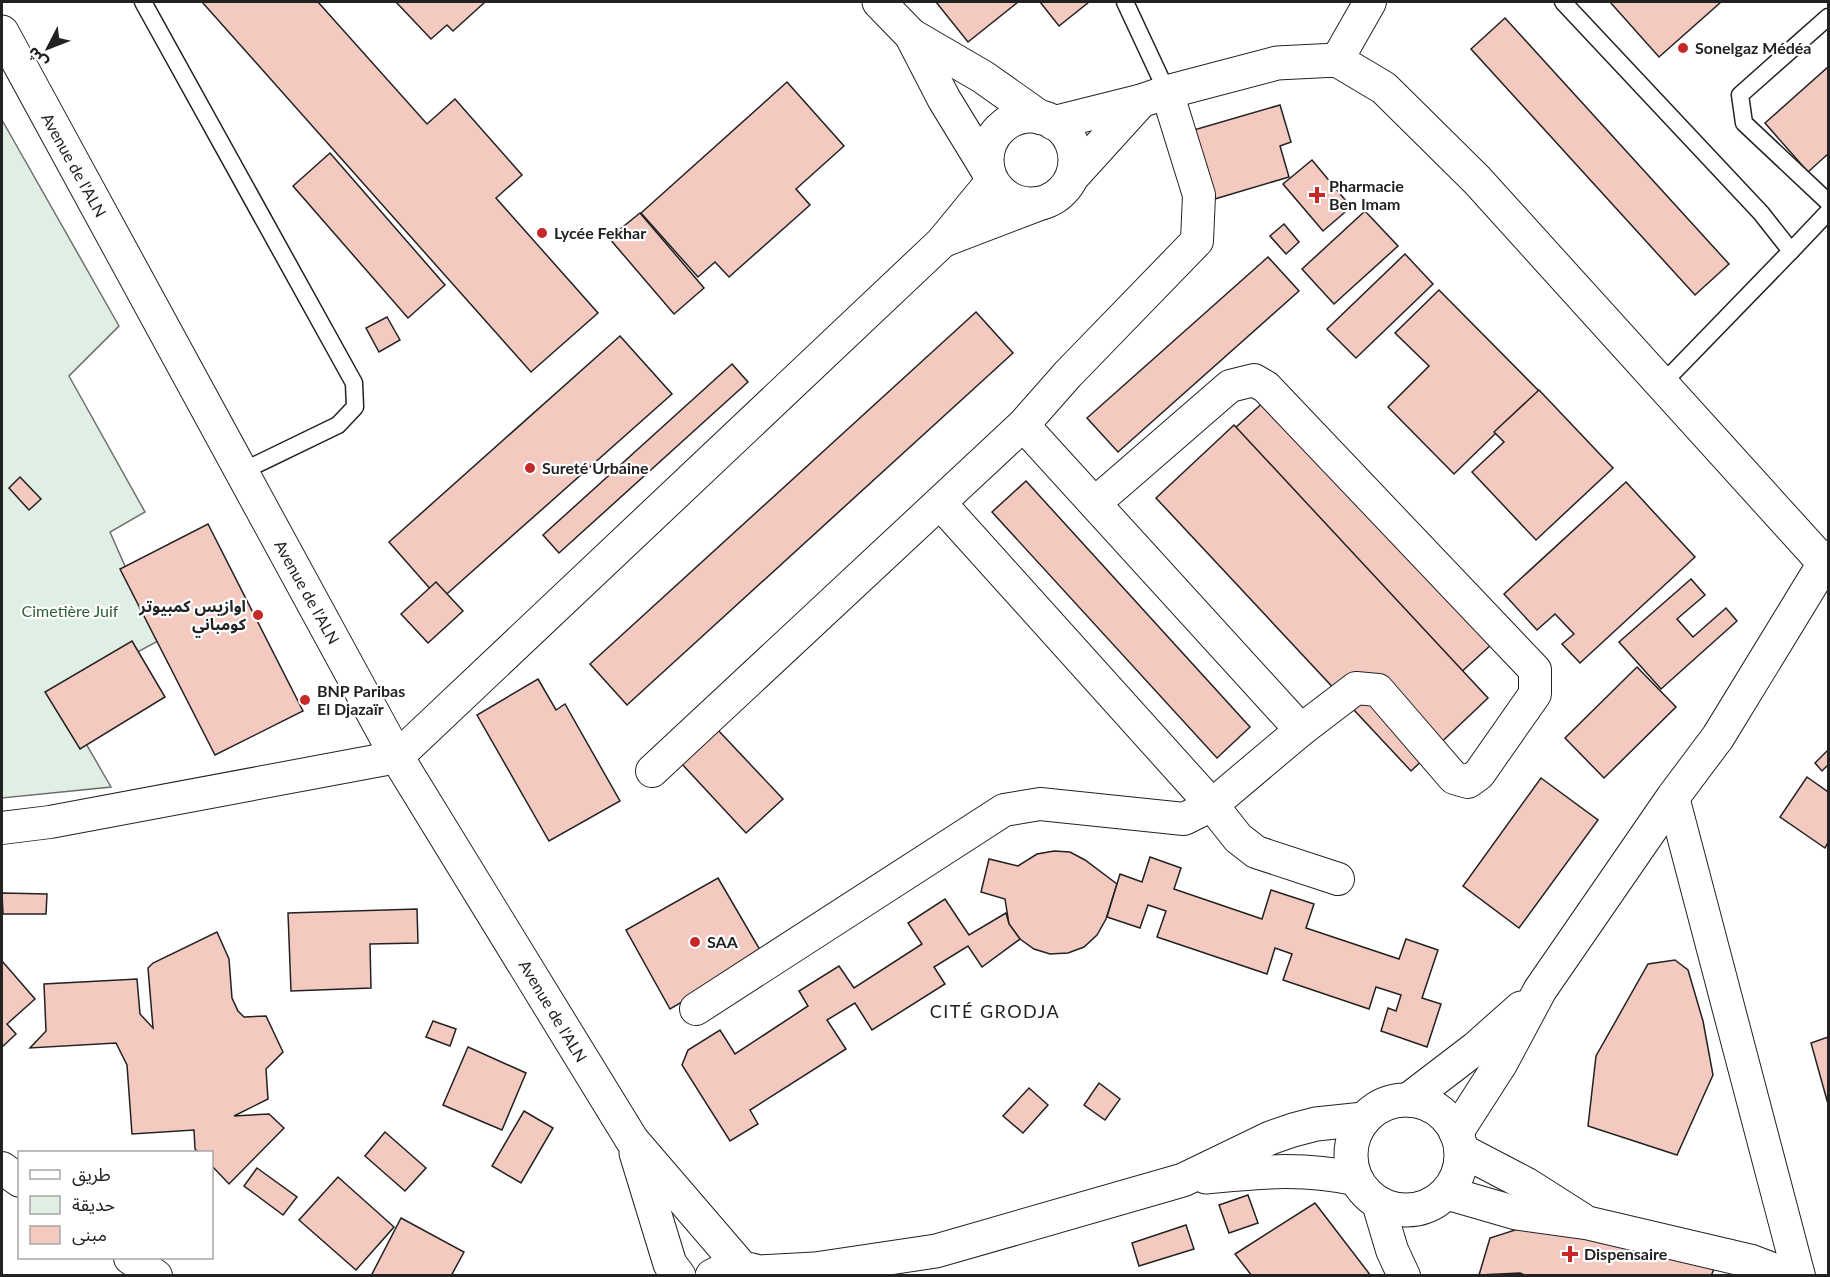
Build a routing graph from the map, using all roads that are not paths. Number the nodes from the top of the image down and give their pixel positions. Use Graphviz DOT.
graph roads {
  1 [pos="143,2"];
  2 [pos="879,2"];
  3 [pos="1125,2"];
  4 [pos="1370,2"];
  5 [pos="1563,2"];
  6 [pos="1828,17"];
  7 [pos="911,35"];
  8 [pos="3,36"];
  9 [pos="1337,60"];
  10 [pos="1154,97"];
  11 [pos="1047,120"];
  12 [pos="990,176"];
  13 [pos="1072,177"];
  14 [pos="1045,202"];
  15 [pos="1828,202"];
  16 [pos="1828,212"];
  17 [pos="942,242"];
  18 [pos="1791,251"];
  19 [pos="1661,384"];
  20 [pos="1023,424"];
  21 [pos="241,472"];
  22 [pos="940,503"];
  23 [pos="1095,503"];
  24 [pos="1826,560"];
  25 [pos="1301,730"];
  26 [pos="397,757"];
  27 [pos="652,771"];
  28 [pos="1673,797"];
  29 [pos="1212,805"];
  30 [pos="2,828"];
  31 [pos="1338,879"];
  32 [pos="1540,990"];
  33 [pos="696,1009"];
  34 [pos="1408,1100"];
  35 [pos="1364,1119"];
  36 [pos="632,1140"];
  37 [pos="1459,1142"];
  38 [pos="2,1168"];
  39 [pos="1356,1179"];
  40 [pos="18,1180"];
  41 [pos="1183,1180"];
  42 [pos="1446,1193"];
  43 [pos="1378,1203"];
  44 [pos="1588,1223"];
  45 [pos="936,1251"];
  46 [pos="133,1259"];
  47 [pos="745,1273"];
  48 [pos="156,1275"];
  49 [pos="679,1275"];
  50 [pos="897,1275"];
  51 [pos="1404,1275"];
  52 [pos="1790,1275"];
  53 [pos="1799,1275"];
  1 -- 21 [label="lane"];
  2 -- 7 [label="main road"];
  3 -- 10 [label="lane"];
  4 -- 9 [label="street"];
  5 -- 18 [label="lane"];
  6 -- 15 [label="lane"];
  7 -- 11 [label="main road"];
  7 -- 12 [label="main road"];
  8 -- 21 [label="main road, Avenue de l'ALN"];
  9 -- 10 [label="main road"];
  9 -- 19 [label="main road"];
  10 -- 11 [label="main road"];
  10 -- 13 [label="main road"];
  10 -- 20 [label="street"];
  11 -- 12 [label="main road"];
  11 -- 13 [label="main road"];
  12 -- 14 [label="main road"];
  12 -- 17 [label="street"];
  13 -- 14 [label="main road"];
  14 -- 17 [label="street"];
  16 -- 18 [label="lane"];
  17 -- 26 [label="street"];
  18 -- 19 [label="lane"];
  19 -- 24 [label="main road"];
  20 -- 22 [label="street"];
  20 -- 23 [label="street"];
  21 -- 26 [label="main road, Avenue de l'ALN"];
  22 -- 27 [label="street"];
  22 -- 29 [label="street"];
  23 -- 25 [label="street"];
  23 -- 25 [label="street"];
  24 -- 28 [label="main road"];
  25 -- 29 [label="street"];
  26 -- 30 [label="street"];
  26 -- 36 [label="main road, Avenue de l'ALN"];
  28 -- 32 [label="main road"];
  28 -- 53 [label="street"];
  29 -- 31 [label="street"];
  29 -- 33 [label="street"];
  32 -- 34 [label="main road"];
  32 -- 37 [label="main road"];
  34 -- 35 [label="main road"];
  34 -- 37 [label="main road"];
  35 -- 39 [label="main road"];
  35 -- 41 [label="main road"];
  36 -- 47 [label="main road"];
  36 -- 49 [label="main road"];
  37 -- 42 [label="main road"];
  37 -- 44 [label="main road"];
  38 -- 40 [label="street"];
  39 -- 41 [label="main road"];
  39 -- 43 [label="main road"];
  41 -- 45 [label="main road"];
  42 -- 43 [label="main road"];
  42 -- 44 [label="main road"];
  43 -- 51 [label="street"];
  44 -- 52 [label="main road"];
  45 -- 47 [label="main road"];
  45 -- 50 [label="main road"];
  46 -- 48 [label="street"];
}
